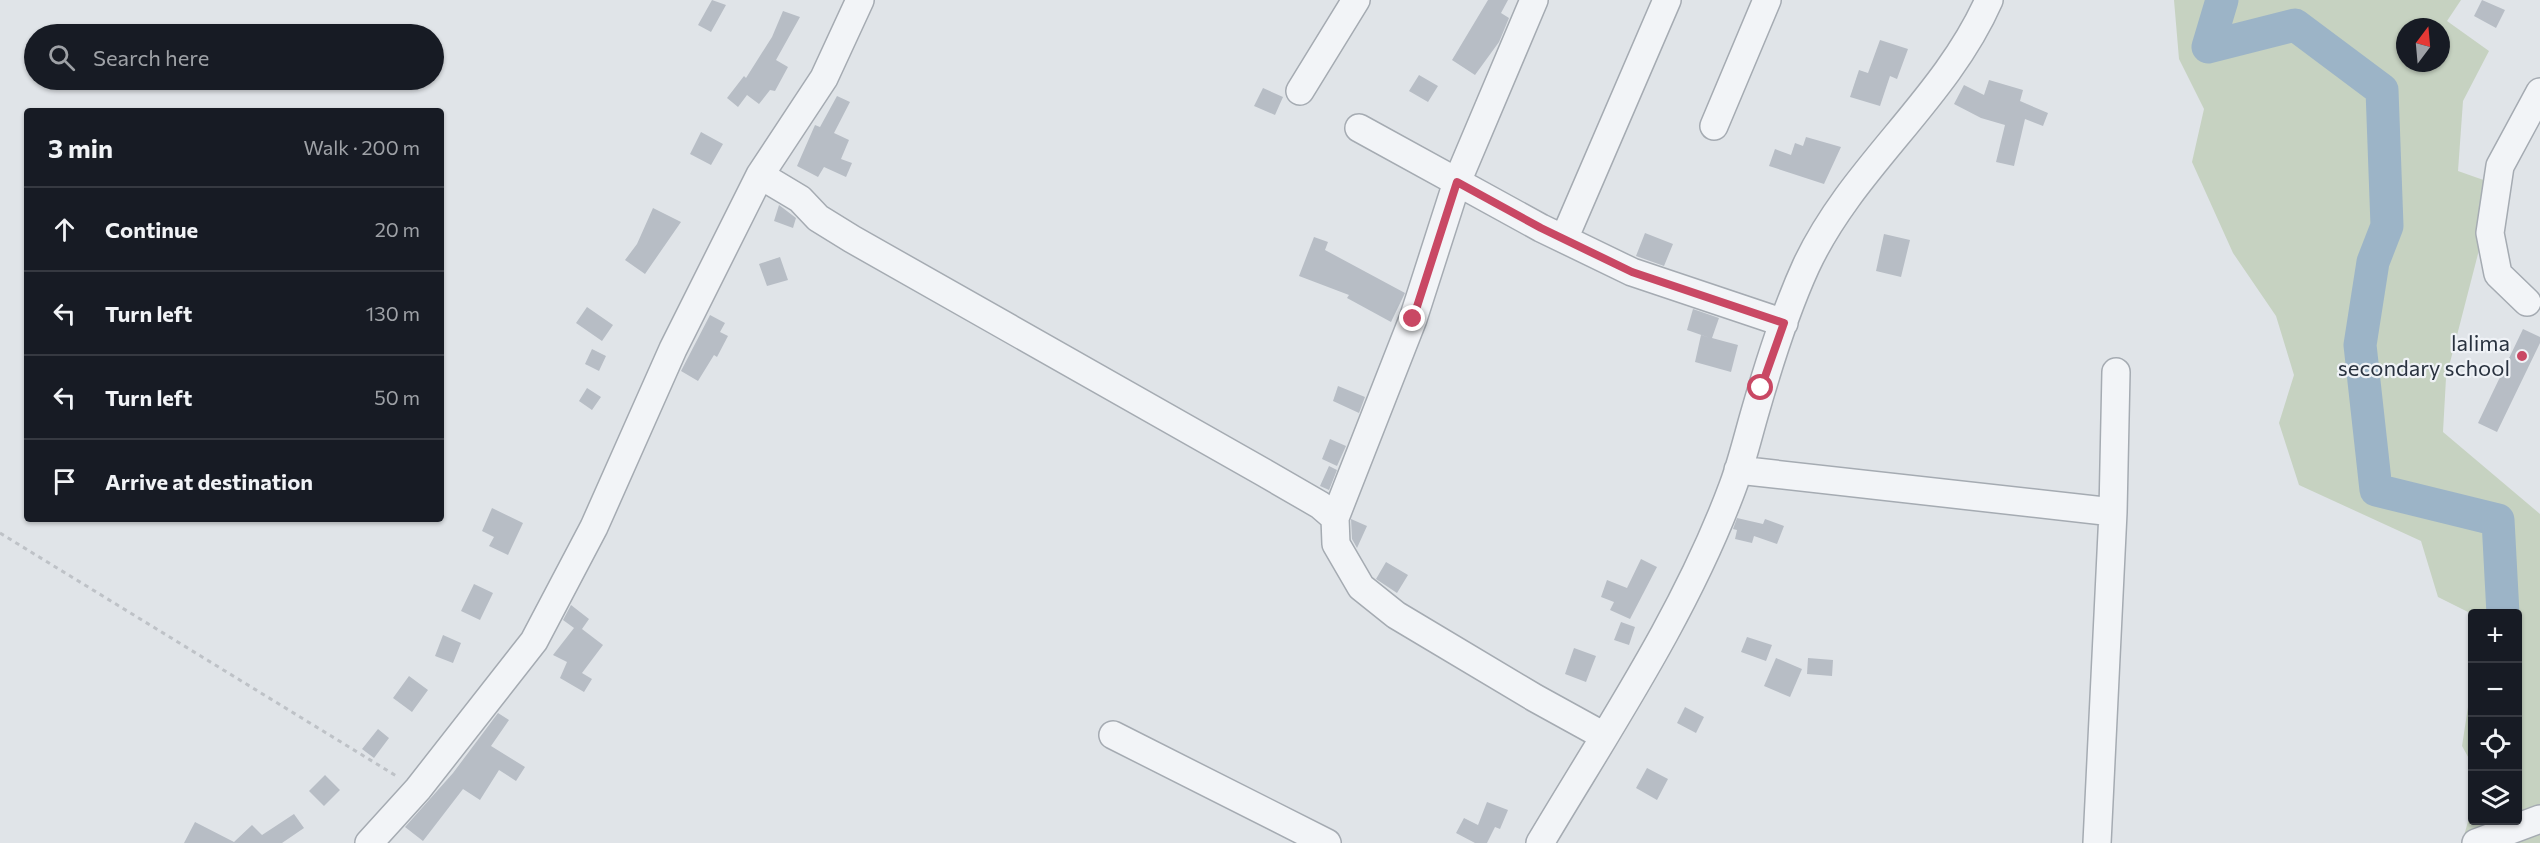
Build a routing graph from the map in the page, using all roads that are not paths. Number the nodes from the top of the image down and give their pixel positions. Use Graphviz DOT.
graph roads {
  1 [pos="860,0"];
  2 [pos="1356,0"];
  3 [pos="1534,0"];
  4 [pos="1667,0"];
  5 [pos="1767,0"];
  6 [pos="1980,3"];
  7 [pos="1300,91"];
  8 [pos="2540,92"];
  9 [pos="1714,126"];
  10 [pos="1359,128"];
  11 [pos="760,175"];
  12 [pos="1457,182"];
  13 [pos="1564,239"];
  14 [pos="2527,302"];
  15 [pos="1784,323"];
  16 [pos="2116,372"];
  17 [pos="1738,470"];
  18 [pos="2113,512"];
  19 [pos="1335,518"];
  20 [pos="1113,735"];
  21 [pos="1604,736"];
  22 [pos="2537,820"];
  23 [pos="369,843"];
  24 [pos="1327,843"];
  25 [pos="1540,843"];
  26 [pos="2097,843"];
  27 [pos="2476,843"];
  1 -- 11 [label="street"];
  2 -- 7 [label="street"];
  3 -- 12 [label="street"];
  4 -- 13 [label="street"];
  5 -- 9 [label="street"];
  6 -- 15 [label="street"];
  8 -- 14 [label="street"];
  10 -- 12 [label="street"];
  11 -- 19 [label="street"];
  11 -- 23 [label="street"];
  12 -- 13 [label="street"];
  12 -- 19 [label="street"];
  13 -- 15 [label="street"];
  15 -- 17 [label="street"];
  16 -- 18 [label="street"];
  17 -- 18 [label="street"];
  17 -- 21 [label="street"];
  18 -- 26 [label="street"];
  19 -- 21 [label="street"];
  20 -- 24 [label="street"];
  21 -- 25 [label="street"];
  22 -- 27 [label="street"];
}
